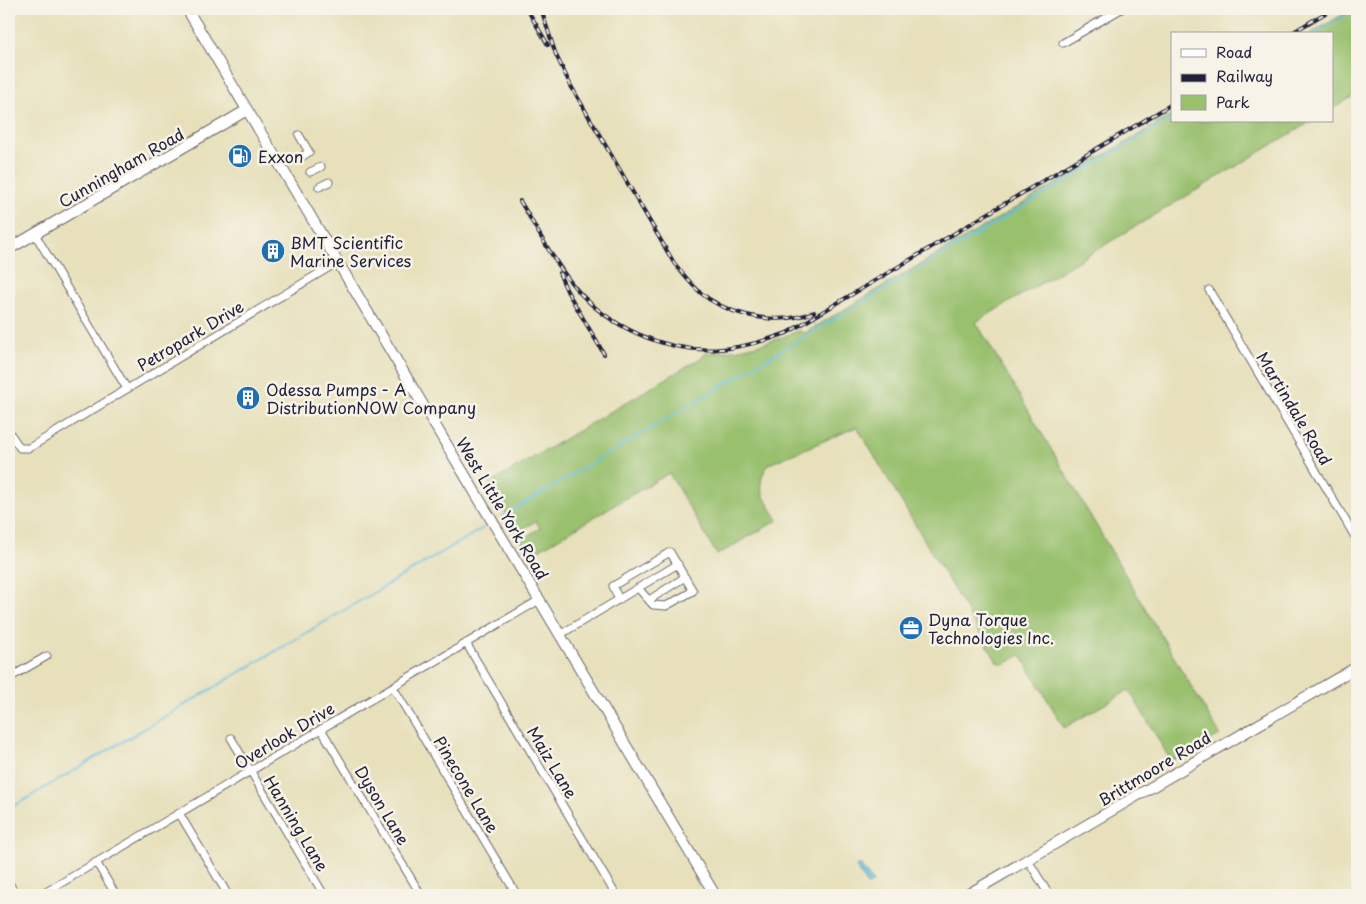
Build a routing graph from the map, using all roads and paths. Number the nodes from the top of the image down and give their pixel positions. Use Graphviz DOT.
graph roads {
  1 [pos="187,9"];
  2 [pos="1121,9"];
  3 [pos="1063,43"];
  4 [pos="247,110"];
  5 [pos="299,135"];
  6 [pos="300,158"];
  7 [pos="321,167"];
  8 [pos="310,172"];
  9 [pos="329,182"];
  10 [pos="319,187"];
  11 [pos="35,234"];
  12 [pos="9,249"];
  13 [pos="338,262"];
  14 [pos="1209,290"];
  15 [pos="127,389"];
  16 [pos="9,432"];
  17 [pos="1357,540"];
  18 [pos="678,564"];
  19 [pos="685,577"];
  20 [pos="638,588"];
  21 [pos="540,599"];
  22 [pos="619,600"];
  23 [pos="648,600"];
  24 [pos="561,634"];
  25 [pos="466,644"];
  26 [pos="47,656"];
  27 [pos="1357,667"];
  28 [pos="9,678"];
  29 [pos="393,687"];
  30 [pos="321,729"];
  31 [pos="231,738"];
  32 [pos="250,771"];
  33 [pos="179,814"];
  34 [pos="1028,860"];
  35 [pos="96,862"];
  36 [pos="9,884"];
  37 [pos="16,895"];
  38 [pos="41,895"];
  39 [pos="116,895"];
  40 [pos="228,895"];
  41 [pos="324,895"];
  42 [pos="421,895"];
  43 [pos="517,895"];
  44 [pos="616,895"];
  45 [pos="715,895"];
  46 [pos="967,895"];
  47 [pos="1049,895"];
  1 -- 4 [label="main road, West Little York Road"];
  2 -- 3 [label="street"];
  4 -- 11 [label="main road, Cunningham Road"];
  4 -- 13 [label="main road, West Little York Road"];
  5 -- 6 [label="street"];
  7 -- 8 [label="street"];
  9 -- 10 [label="street"];
  11 -- 12 [label="main road, Cunningham Road"];
  11 -- 15 [label="street"];
  13 -- 15 [label="street, Petropark Drive"];
  13 -- 21 [label="main road, West Little York Road"];
  14 -- 17 [label="street, Martindale Road"];
  15 -- 16 [label="street, Petropark Drive"];
  18 -- 19 [label="street"];
  18 -- 20 [label="street"];
  18 -- 22 [label="street"];
  19 -- 23 [label="street"];
  19 -- 23 [label="street"];
  20 -- 22 [label="street"];
  20 -- 23 [label="street"];
  21 -- 24 [label="main road, West Little York Road"];
  21 -- 25 [label="street, Overlook Drive"];
  22 -- 24 [label="street"];
  24 -- 45 [label="main road, West Little York Road"];
  25 -- 29 [label="street, Overlook Drive"];
  25 -- 44 [label="street, Maiz Lane"];
  26 -- 28 [label="street"];
  27 -- 34 [label="main road, Brittmoore Road"];
  29 -- 30 [label="street, Overlook Drive"];
  29 -- 43 [label="street, Pinecone Lane"];
  30 -- 32 [label="street, Overlook Drive"];
  30 -- 42 [label="street, Dyson Lane"];
  31 -- 32 [label="street, Hanning Lane"];
  32 -- 33 [label="street, Overlook Drive"];
  32 -- 41 [label="street, Hanning Lane"];
  33 -- 35 [label="street, Overlook Drive"];
  33 -- 40 [label="street"];
  34 -- 46 [label="main road, Brittmoore Road"];
  34 -- 47 [label="street"];
  35 -- 38 [label="street, Overlook Drive"];
  35 -- 39 [label="street"];
  36 -- 37 [label="street"];
}
